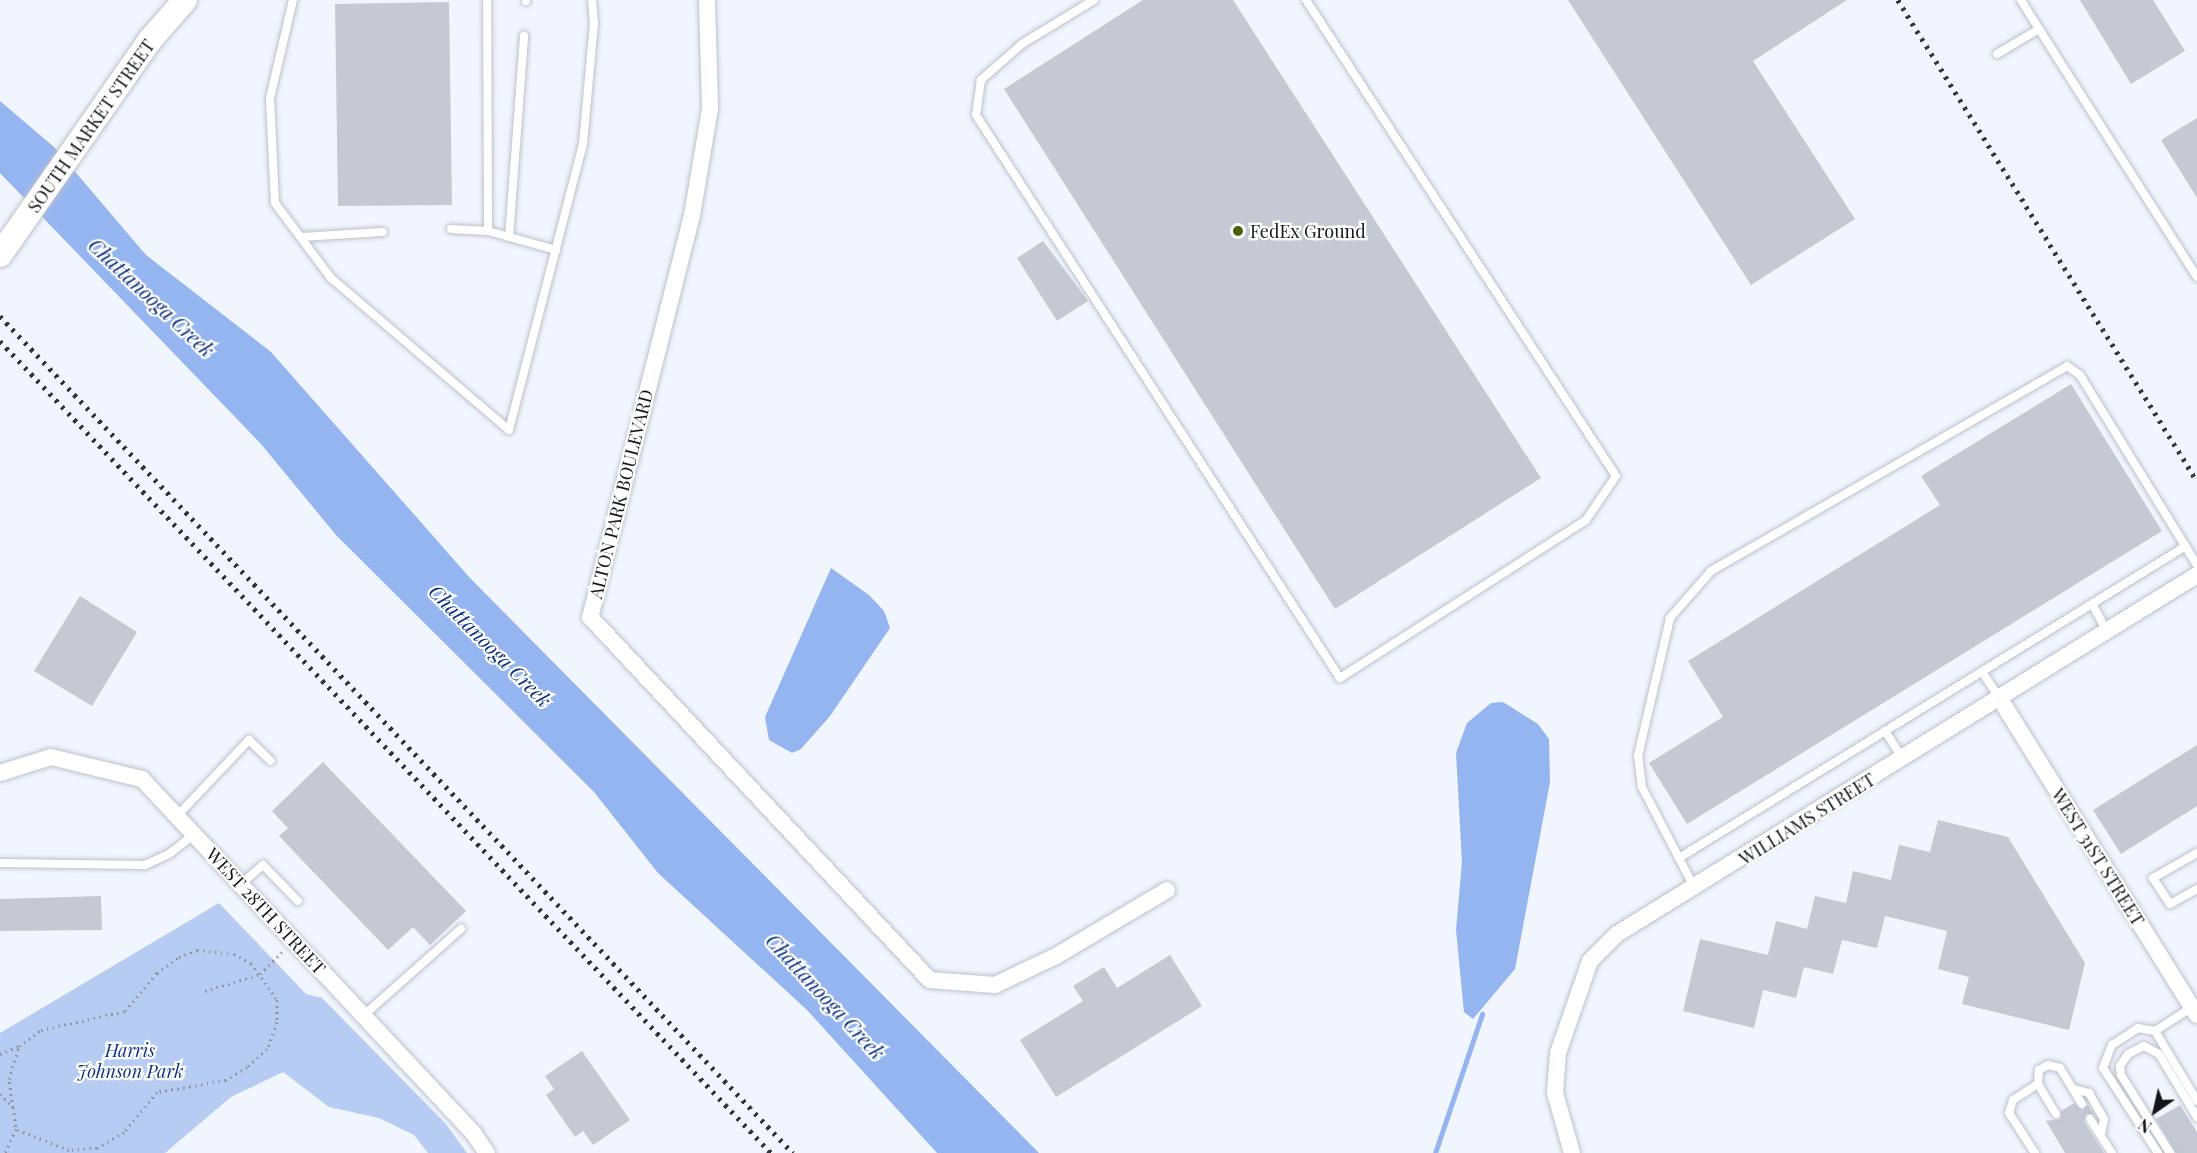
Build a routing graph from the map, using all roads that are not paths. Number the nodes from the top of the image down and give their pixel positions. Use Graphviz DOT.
graph roads {
  1 [pos="185,0"];
  2 [pos="293,0"];
  3 [pos="487,0"];
  4 [pos="592,0"];
  5 [pos="1094,0"];
  6 [pos="1306,0"];
  7 [pos="2021,0"];
  8 [pos="710,2"];
  9 [pos="2039,28"];
  10 [pos="524,36"];
  11 [pos="1997,54"];
  12 [pos="451,229"];
  13 [pos="488,231"];
  14 [pos="383,232"];
  15 [pos="301,237"];
  16 [pos="509,237"];
  17 [pos="556,250"];
  18 [pos="0,255"];
  19 [pos="2197,277"];
  20 [pos="2186,546"];
  21 [pos="2197,565"];
  22 [pos="2197,575"];
  23 [pos="2092,604"];
  24 [pos="2108,631"];
  25 [pos="1982,672"];
  26 [pos="2000,699"];
  27 [pos="1885,731"];
  28 [pos="1903,759"];
  29 [pos="271,761"];
  30 [pos="0,773"];
  31 [pos="177,816"];
  32 [pos="195,834"];
  33 [pos="2197,853"];
  34 [pos="1679,858"];
  35 [pos="0,863"];
  36 [pos="241,884"];
  37 [pos="1695,888"];
  38 [pos="2197,889"];
  39 [pos="1167,890"];
  40 [pos="298,901"];
  41 [pos="461,929"];
  42 [pos="2195,1009"];
  43 [pos="364,1015"];
  44 [pos="2155,1031"];
  45 [pos="2038,1084"];
  46 [pos="2074,1089"];
  47 [pos="2197,1101"];
  48 [pos="2082,1104"];
  49 [pos="2056,1114"];
  50 [pos="2197,1117"];
  51 [pos="2090,1119"];
  52 [pos="2101,1136"];
  53 [pos="486,1153"];
  54 [pos="1572,1153"];
  55 [pos="2035,1153"];
  56 [pos="2112,1153"];
  57 [pos="2158,1153"];
  58 [pos="2170,1153"];
  1 -- 18 [label="main road, SOUTH MARKET STREET"];
  2 -- 15 [label="lane"];
  3 -- 13 [label="lane"];
  4 -- 17 [label="lane"];
  5 -- 6 [label="lane"];
  7 -- 9 [label="lane"];
  8 -- 39 [label="street, ALTON PARK BOULEVARD"];
  9 -- 11 [label="lane"];
  9 -- 19 [label="lane"];
  10 -- 16 [label="lane"];
  12 -- 13 [label="lane"];
  13 -- 16 [label="lane"];
  14 -- 15 [label="lane"];
  15 -- 17 [label="lane"];
  16 -- 17 [label="lane"];
  20 -- 21 [label="lane"];
  20 -- 23 [label="lane"];
  20 -- 34 [label="lane"];
  22 -- 24 [label="street, WILLIAMS STREET"];
  23 -- 24 [label="lane"];
  23 -- 25 [label="lane"];
  24 -- 26 [label="street, WILLIAMS STREET"];
  25 -- 26 [label="lane"];
  25 -- 27 [label="lane"];
  26 -- 28 [label="street, WILLIAMS STREET"];
  26 -- 42 [label="street, WEST 31ST STREET"];
  27 -- 28 [label="lane"];
  27 -- 34 [label="lane"];
  28 -- 37 [label="street, WILLIAMS STREET"];
  29 -- 31 [label="lane"];
  30 -- 31 [label="street, WEST 28TH STREET"];
  31 -- 32 [label="street, WEST 28TH STREET"];
  32 -- 35 [label="lane"];
  32 -- 36 [label="street, WEST 28TH STREET"];
  33 -- 38 [label="lane"];
  34 -- 37 [label="lane"];
  36 -- 40 [label="lane"];
  36 -- 43 [label="street, WEST 28TH STREET"];
  37 -- 54 [label="street, WILLIAMS STREET"];
  41 -- 43 [label="lane"];
  42 -- 44 [label="lane"];
  43 -- 53 [label="street, WEST 28TH STREET"];
  44 -- 47 [label="lane"];
  44 -- 57 [label="lane"];
  45 -- 46 [label="lane"];
  45 -- 49 [label="lane"];
  45 -- 55 [label="lane"];
  46 -- 48 [label="lane"];
  46 -- 52 [label="lane"];
  50 -- 58 [label="lane"];
  51 -- 52 [label="lane"];
  52 -- 56 [label="lane"];
}
